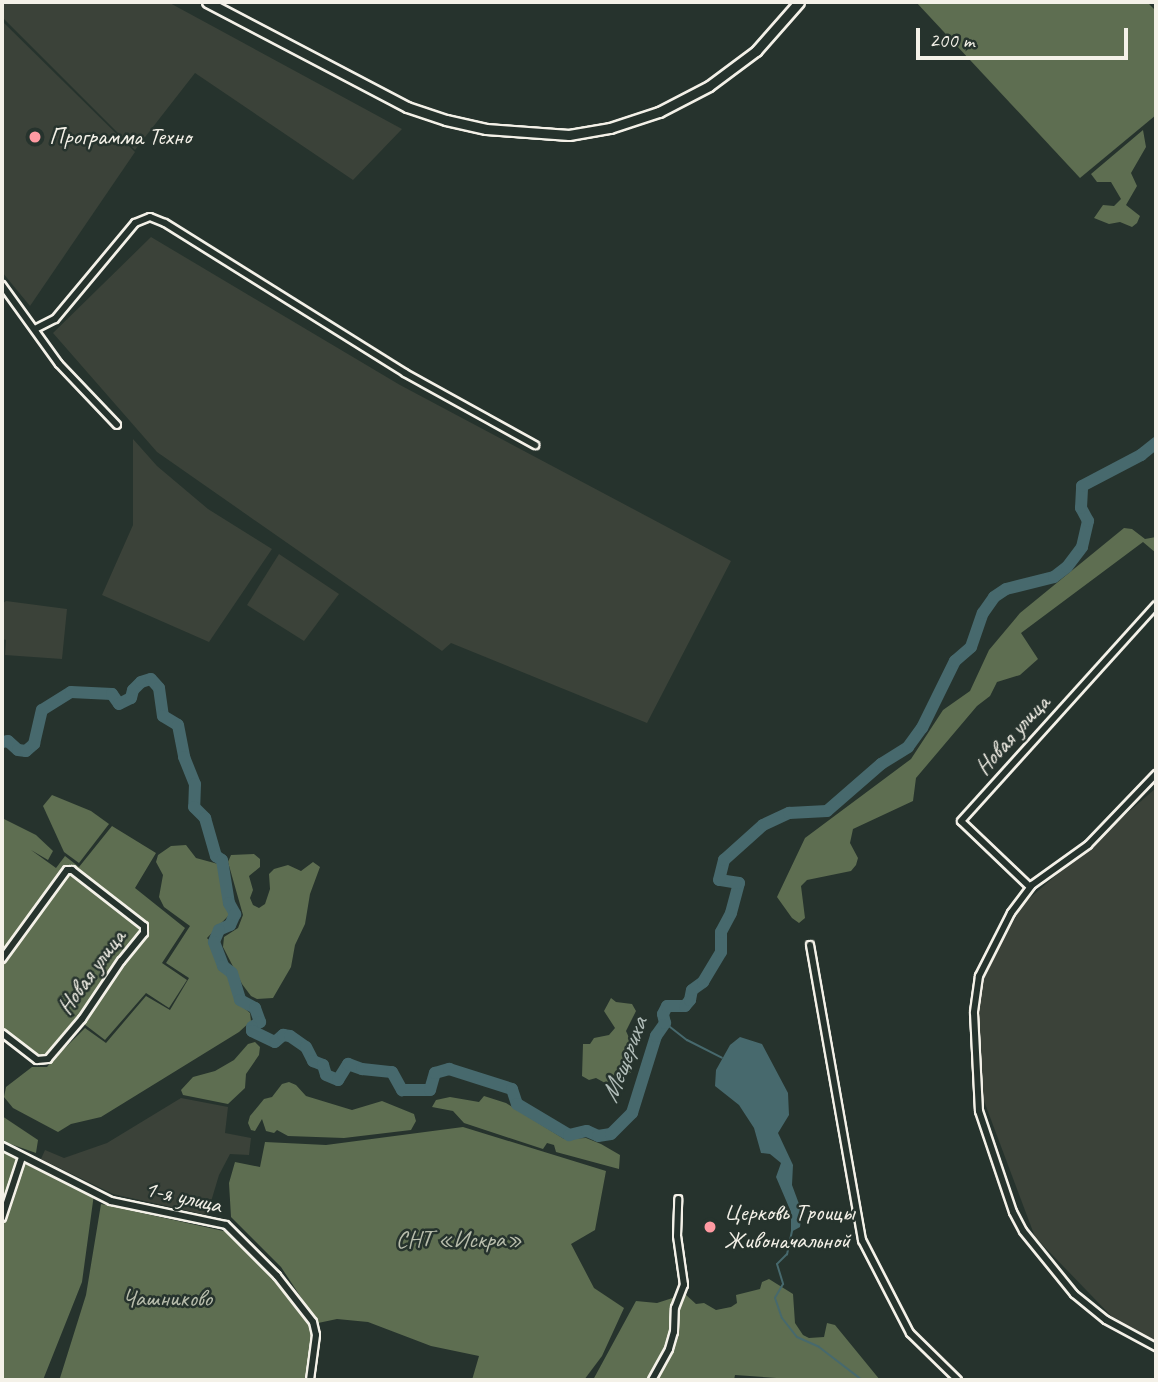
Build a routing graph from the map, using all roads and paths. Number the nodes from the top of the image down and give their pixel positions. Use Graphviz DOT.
graph roads {
  1 [pos="206,2"];
  2 [pos="799,2"];
  3 [pos="2,285"];
  4 [pos="35,329"];
  5 [pos="117,425"];
  6 [pos="535,445"];
  7 [pos="1156,605"];
  8 [pos="1156,774"];
  9 [pos="1030,887"];
  10 [pos="810,945"];
  11 [pos="2,959"];
  12 [pos="2,1033"];
  13 [pos="2,1146"];
  14 [pos="22,1157"];
  15 [pos="678,1199"];
  16 [pos="2,1218"];
  17 [pos="1156,1347"];
  18 [pos="310,1380"];
  19 [pos="652,1380"];
  20 [pos="958,1380"];
  1 -- 2 [label="street"];
  3 -- 4 [label="street"];
  4 -- 5 [label="street"];
  4 -- 6 [label="street"];
  7 -- 9 [label="street, Новая улица"];
  8 -- 9 [label="street"];
  9 -- 17 [label="street"];
  10 -- 20 [label="street"];
  11 -- 12 [label="street, Новая улица"];
  13 -- 14 [label="street, 1-я улица"];
  14 -- 16 [label="street"];
  14 -- 18 [label="street, 1-я улица"];
  15 -- 19 [label="street"];
}
